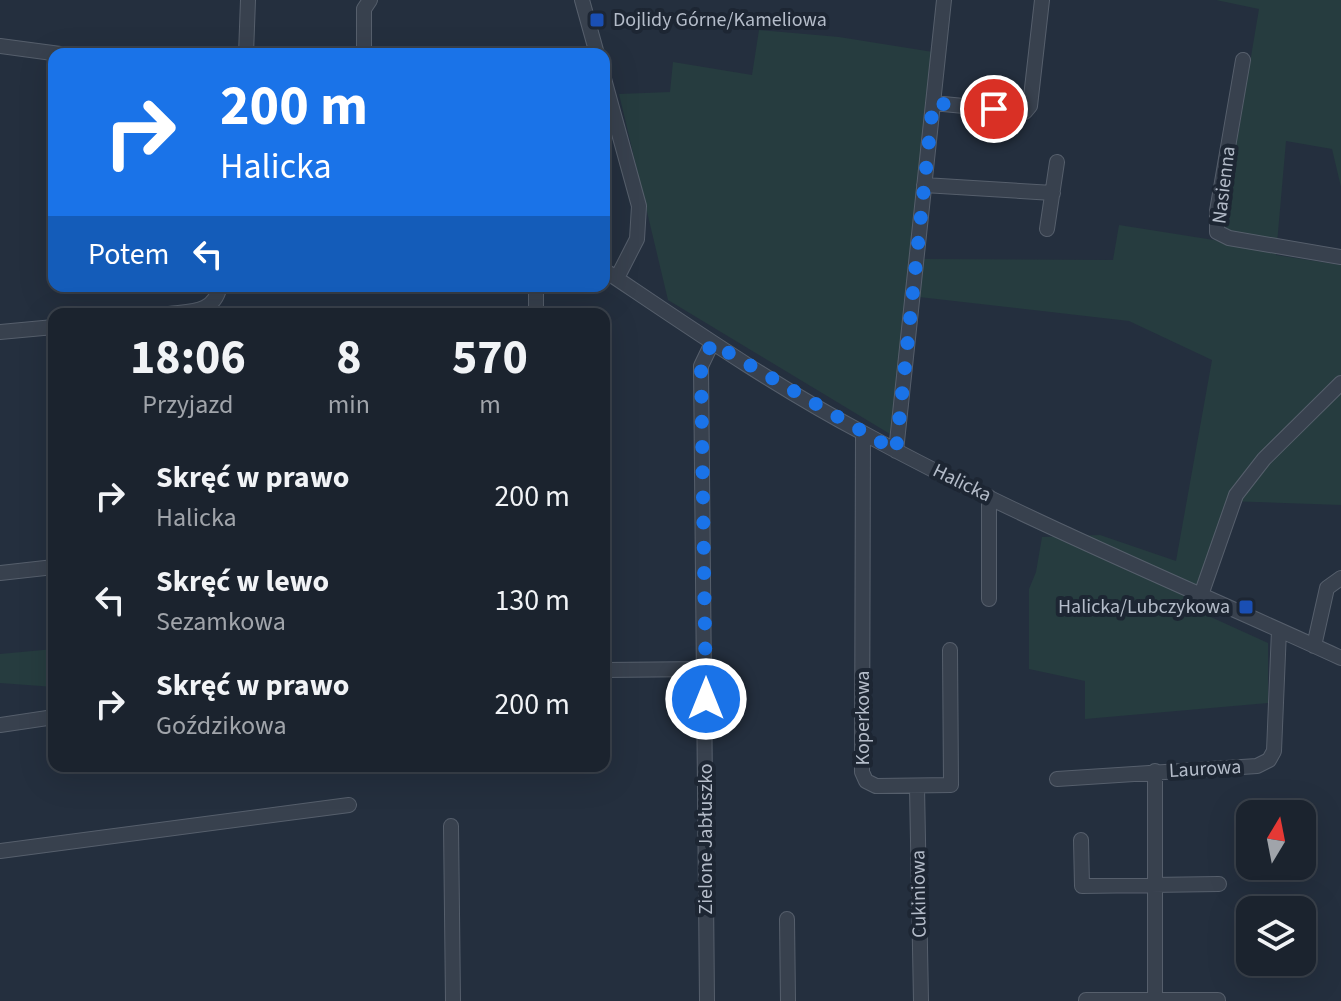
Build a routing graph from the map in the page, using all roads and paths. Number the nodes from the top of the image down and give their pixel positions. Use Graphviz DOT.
graph roads {
  1 [pos="248,0"];
  2 [pos="370,0"];
  3 [pos="582,0"];
  4 [pos="944,0"];
  5 [pos="1042,0"];
  6 [pos="0,46"];
  7 [pos="246,48"];
  8 [pos="364,48"];
  9 [pos="595,48"];
  10 [pos="48,52"];
  11 [pos="1243,60"];
  12 [pos="610,101"];
  13 [pos="933,103"];
  14 [pos="1057,162"];
  15 [pos="924,185"];
  16 [pos="1053,193"];
  17 [pos="1047,229"];
  18 [pos="1341,257"];
  19 [pos="610,274"];
  20 [pos="617,278"];
  21 [pos="219,292"];
  22 [pos="207,308"];
  23 [pos="48,328"];
  24 [pos="0,332"];
  25 [pos="712,343"];
  26 [pos="1341,383"];
  27 [pos="863,434"];
  28 [pos="896,451"];
  29 [pos="989,497"];
  30 [pos="48,568"];
  31 [pos="0,573"];
  32 [pos="1341,578"];
  33 [pos="1201,595"];
  34 [pos="989,599"];
  35 [pos="1279,630"];
  36 [pos="1314,646"];
  37 [pos="950,650"];
  38 [pos="1341,658"];
  39 [pos="706,669"];
  40 [pos="610,670"];
  41 [pos="48,718"];
  42 [pos="0,725"];
  43 [pos="1155,771"];
  44 [pos="1057,779"];
  45 [pos="917,787"];
  46 [pos="349,805"];
  47 [pos="451,826"];
  48 [pos="1081,840"];
  49 [pos="0,851"];
  50 [pos="1219,884"];
  51 [pos="1155,885"];
  52 [pos="787,919"];
  53 [pos="1086,1000"];
  54 [pos="1218,1000"];
  55 [pos="453,1001"];
  56 [pos="707,1001"];
  57 [pos="788,1001"];
  58 [pos="921,1001"];
  59 [pos="1155,1001"];
  1 -- 7 [label="street"];
  2 -- 8 [label="street"];
  3 -- 9 [label="street"];
  4 -- 13 [label="street"];
  5 -- 13 [label="street"];
  6 -- 10 [label="street"];
  11 -- 18 [label="street, Nasienna"];
  12 -- 20 [label="street"];
  13 -- 15 [label="street"];
  14 -- 16 [label="street"];
  15 -- 16 [label="street"];
  15 -- 28 [label="street"];
  16 -- 17 [label="street"];
  19 -- 20 [label="street, Halicka"];
  20 -- 25 [label="street, Halicka"];
  21 -- 22 [label="street"];
  23 -- 24 [label="street"];
  25 -- 27 [label="street, Halicka"];
  25 -- 39 [label="street, Zielone Jabłuszko"];
  26 -- 33 [label="street"];
  27 -- 28 [label="street, Halicka"];
  27 -- 45 [label="street, Koperkowa"];
  28 -- 29 [label="street, Halicka"];
  29 -- 33 [label="street, Halicka"];
  29 -- 34 [label="street"];
  30 -- 31 [label="street"];
  32 -- 36 [label="street"];
  33 -- 35 [label="street, Halicka"];
  35 -- 36 [label="street, Halicka"];
  35 -- 43 [label="street, Laurowa"];
  36 -- 38 [label="street, Halicka"];
  37 -- 45 [label="street, Koperkowa"];
  39 -- 40 [label="street"];
  39 -- 56 [label="street, Zielone Jabłuszko"];
  41 -- 42 [label="street"];
  43 -- 44 [label="street, Laurowa"];
  43 -- 51 [label="street"];
  45 -- 58 [label="street, Cukiniowa"];
  46 -- 49 [label="street"];
  47 -- 55 [label="street"];
  48 -- 51 [label="street"];
  50 -- 51 [label="street"];
  51 -- 59 [label="street"];
  52 -- 57 [label="street"];
  53 -- 59 [label="street"];
  54 -- 59 [label="street"];
}
